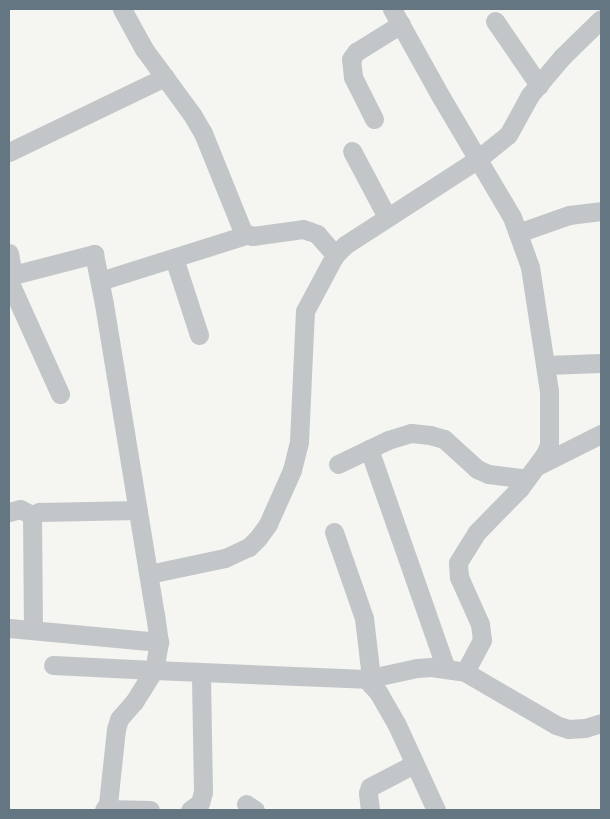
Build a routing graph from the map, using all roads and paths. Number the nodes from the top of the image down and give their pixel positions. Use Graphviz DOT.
graph roads {
  1 [pos="122,9"];
  2 [pos="397,16"];
  3 [pos="601,19"];
  4 [pos="495,21"];
  5 [pos="165,77"];
  6 [pos="539,85"];
  7 [pos="374,119"];
  8 [pos="352,151"];
  9 [pos="9,152"];
  10 [pos="478,159"];
  11 [pos="601,211"];
  12 [pos="387,217"];
  13 [pos="518,233"];
  14 [pos="246,235"];
  15 [pos="9,253"];
  16 [pos="335,255"];
  17 [pos="174,258"];
  18 [pos="10,278"];
  19 [pos="100,281"];
  20 [pos="199,335"];
  21 [pos="601,363"];
  22 [pos="546,365"];
  23 [pos="60,394"];
  24 [pos="601,434"];
  25 [pos="369,449"];
  26 [pos="338,464"];
  27 [pos="532,472"];
  28 [pos="138,510"];
  29 [pos="9,512"];
  30 [pos="32,515"];
  31 [pos="334,532"];
  32 [pos="149,574"];
  33 [pos="9,628"];
  34 [pos="33,630"];
  35 [pos="159,642"];
  36 [pos="53,666"];
  37 [pos="446,669"];
  38 [pos="154,670"];
  39 [pos="201,672"];
  40 [pos="465,672"];
  41 [pos="368,678"];
  42 [pos="601,723"];
  43 [pos="414,764"];
  44 [pos="104,810"];
  45 [pos="150,810"];
  46 [pos="190,810"];
  47 [pos="370,810"];
  48 [pos="436,810"];
  1 -- 5 [label="street"];
  2 -- 7 [label="street"];
  2 -- 10 [label="street"];
  3 -- 6 [label="street"];
  4 -- 6 [label="street"];
  5 -- 9 [label="street"];
  5 -- 14 [label="street"];
  6 -- 10 [label="street"];
  8 -- 12 [label="street"];
  10 -- 12 [label="street"];
  10 -- 13 [label="street"];
  11 -- 13 [label="street"];
  12 -- 16 [label="street"];
  13 -- 22 [label="street"];
  14 -- 16 [label="street"];
  14 -- 17 [label="street"];
  15 -- 18 [label="street"];
  16 -- 32 [label="street"];
  17 -- 19 [label="street"];
  17 -- 20 [label="street"];
  18 -- 19 [label="street"];
  18 -- 23 [label="street"];
  19 -- 28 [label="street"];
  21 -- 22 [label="street"];
  22 -- 27 [label="street"];
  24 -- 27 [label="street"];
  25 -- 26 [label="street"];
  25 -- 27 [label="street"];
  25 -- 37 [label="street"];
  27 -- 40 [label="street"];
  28 -- 30 [label="street"];
  28 -- 32 [label="street"];
  29 -- 30 [label="street"];
  30 -- 34 [label="street"];
  31 -- 41 [label="street"];
  32 -- 35 [label="street"];
  33 -- 34 [label="street"];
  34 -- 35 [label="street"];
  35 -- 38 [label="street"];
  36 -- 38 [label="street"];
  37 -- 40 [label="street"];
  37 -- 41 [label="street"];
  38 -- 39 [label="street"];
  38 -- 44 [label="street"];
  39 -- 41 [label="street"];
  39 -- 46 [label="street"];
  40 -- 42 [label="street"];
  41 -- 43 [label="street"];
  43 -- 47 [label="street"];
  43 -- 48 [label="street"];
  44 -- 45 [label="street"];
}
